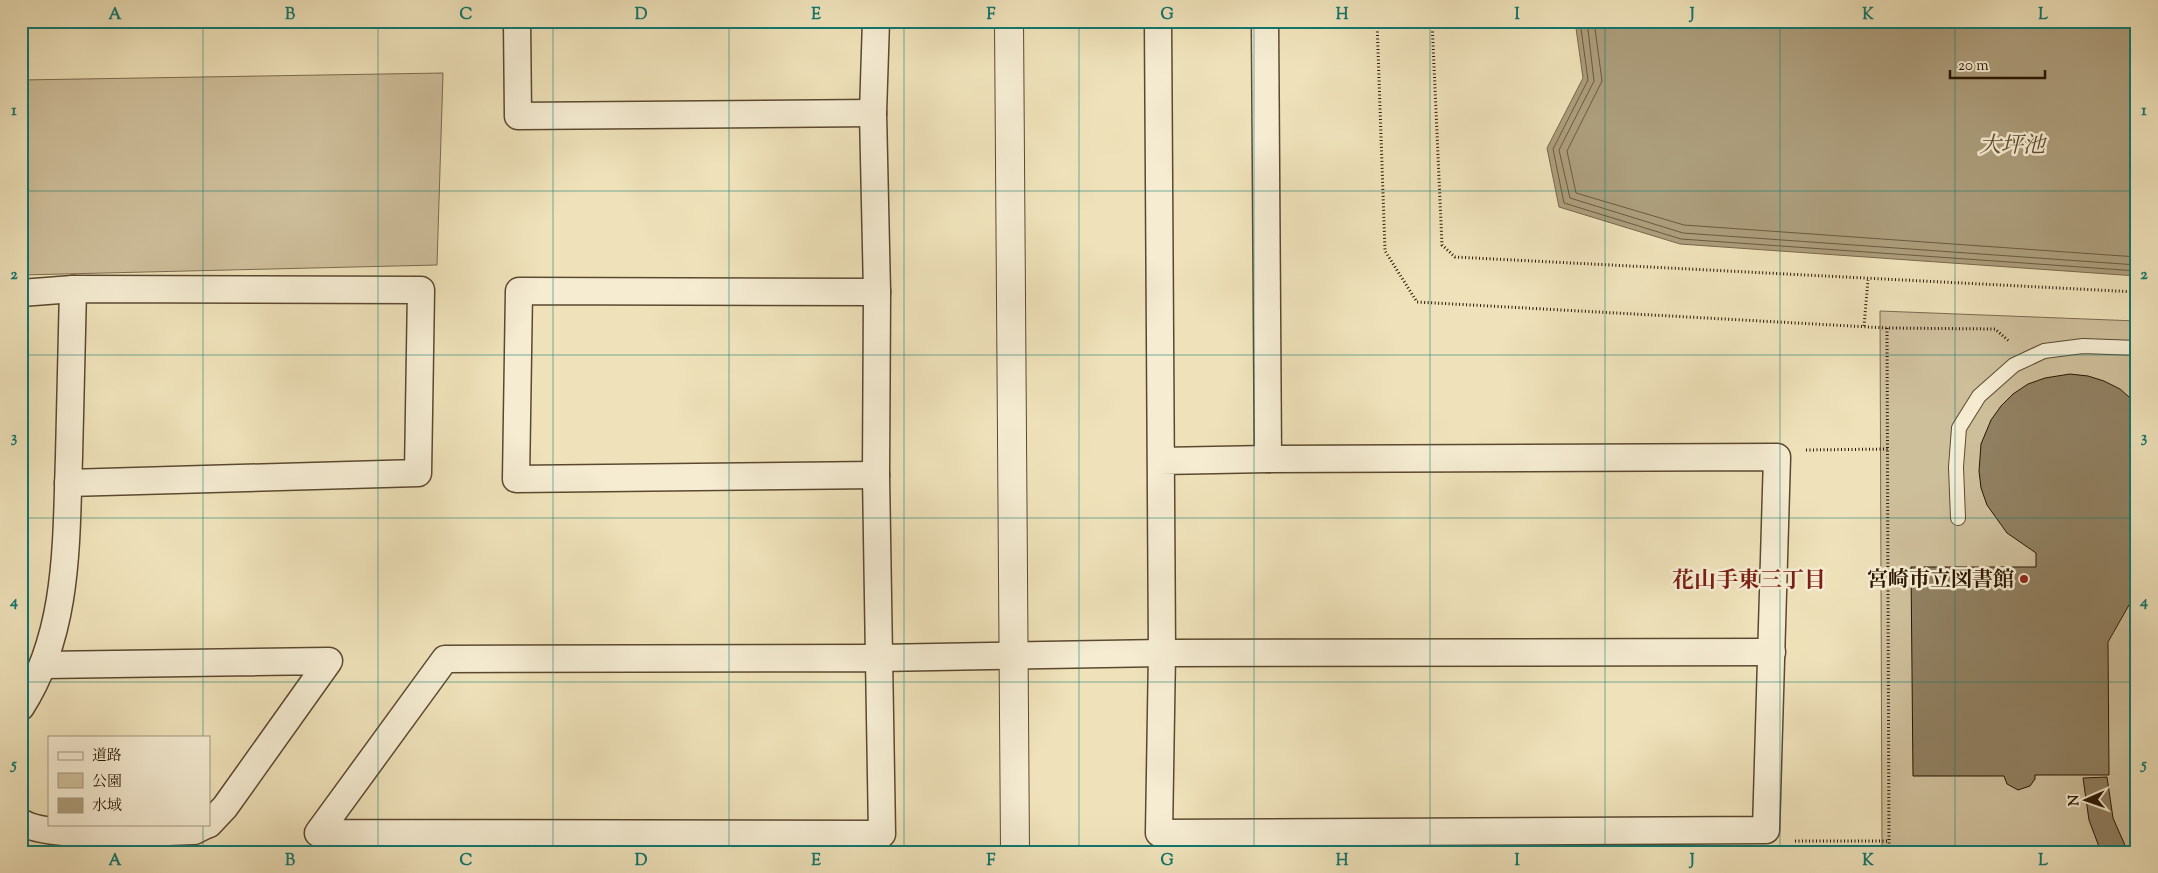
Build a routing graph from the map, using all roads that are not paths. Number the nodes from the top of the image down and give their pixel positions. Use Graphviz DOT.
graph roads {
  1 [pos="517,21"];
  2 [pos="876,21"];
  3 [pos="1009,21"];
  4 [pos="1158,21"];
  5 [pos="1265,21"];
  6 [pos="873,113"];
  7 [pos="73,289"];
  8 [pos="877,292"];
  9 [pos="21,293"];
  10 [pos="2137,348"];
  11 [pos="1268,459"];
  12 [pos="1161,461"];
  13 [pos="876,475"];
  14 [pos="68,482"];
  15 [pos="1958,518"];
  16 [pos="1772,652"];
  17 [pos="1162,653"];
  18 [pos="1013,656"];
  19 [pos="879,658"];
  20 [pos="44,665"];
  21 [pos="21,707"];
  22 [pos="21,822"];
  23 [pos="210,822"];
  24 [pos="204,826"];
  25 [pos="1014,852"];
  1 -- 6 [label="street"];
  2 -- 6 [label="street"];
  3 -- 18 [label="street"];
  4 -- 12 [label="street"];
  5 -- 11 [label="street"];
  6 -- 8 [label="street"];
  7 -- 9 [label="street"];
  7 -- 14 [label="street"];
  7 -- 14 [label="street"];
  8 -- 13 [label="street"];
  8 -- 13 [label="street"];
  10 -- 15 [label="lane"];
  11 -- 12 [label="street"];
  11 -- 16 [label="street"];
  12 -- 17 [label="street"];
  13 -- 19 [label="street"];
  14 -- 20 [label="street"];
  16 -- 17 [label="street"];
  16 -- 17 [label="street"];
  17 -- 18 [label="street"];
  18 -- 19 [label="street"];
  18 -- 25 [label="street"];
  19 -- 19 [label="street"];
  20 -- 21 [label="street"];
  20 -- 23 [label="street"];
  22 -- 24 [label="street"];
}
